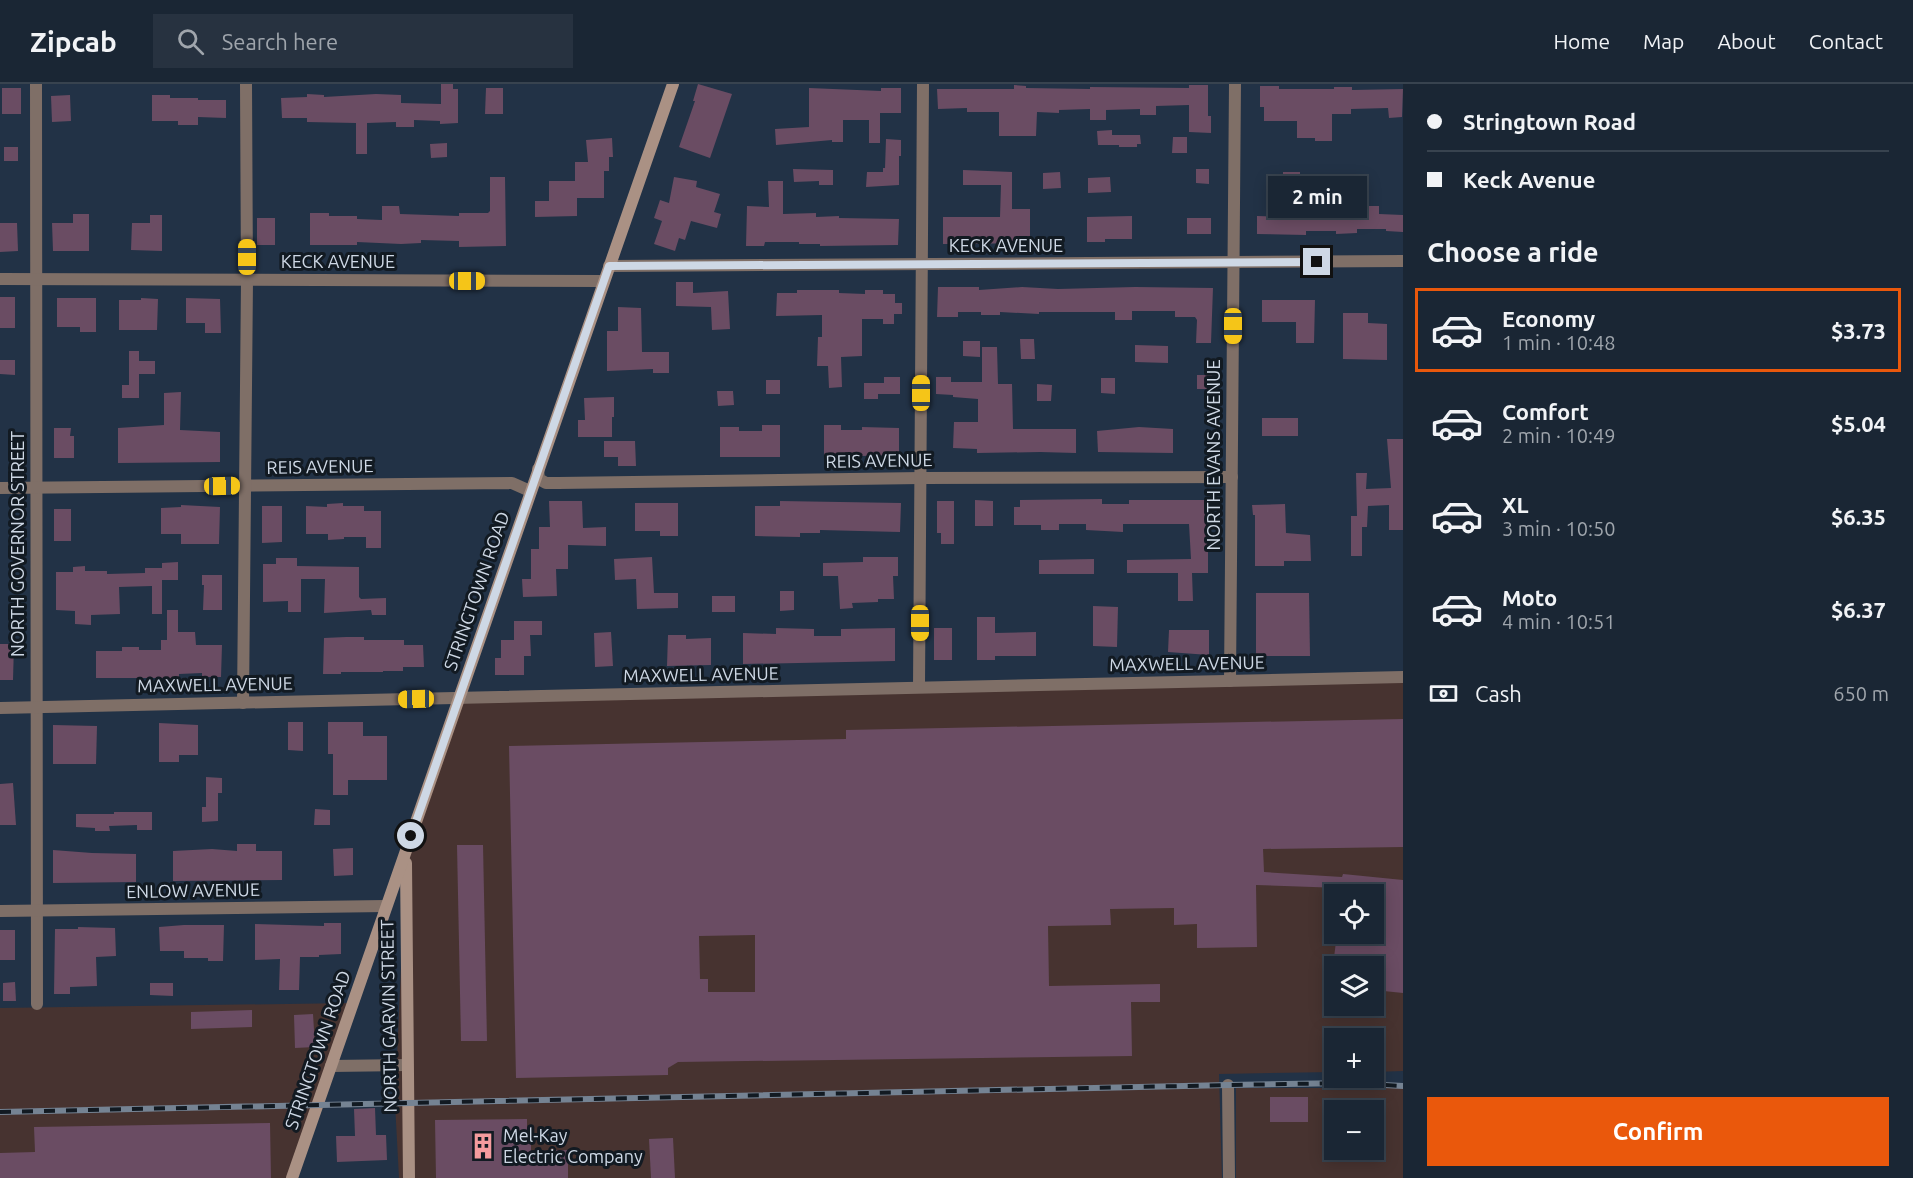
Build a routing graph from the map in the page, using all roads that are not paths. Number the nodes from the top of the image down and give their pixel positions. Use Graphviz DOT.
graph roads {
  1 [pos="36,84"];
  2 [pos="246,84"];
  3 [pos="673,84"];
  4 [pos="923,84"];
  5 [pos="1235,84"];
  6 [pos="1403,261"];
  7 [pos="1234,262"];
  8 [pos="922,264"];
  9 [pos="609,266"];
  10 [pos="0,279"];
  11 [pos="36,279"];
  12 [pos="247,280"];
  13 [pos="604,281"];
  14 [pos="538,469"];
  15 [pos="1232,477"];
  16 [pos="921,478"];
  17 [pos="245,486"];
  18 [pos="0,488"];
  19 [pos="36,488"];
  20 [pos="530,491"];
  21 [pos="1403,677"];
  22 [pos="1230,681"];
  23 [pos="919,687"];
  24 [pos="459,698"];
  25 [pos="243,703"];
  26 [pos="37,707"];
  27 [pos="0,708"];
  28 [pos="406,853"];
  29 [pos="386,906"];
  30 [pos="0,911"];
  31 [pos="37,911"];
  32 [pos="37,1004"];
  33 [pos="407,1065"];
  34 [pos="331,1066"];
  35 [pos="1228,1085"];
  36 [pos="292,1178"];
  37 [pos="409,1178"];
  38 [pos="1229,1178"];
  1 -- 11 [label="street, NORTH GOVERNOR STREET"];
  2 -- 12 [label="street"];
  3 -- 9 [label="main road, STRINGTOWN ROAD"];
  4 -- 8 [label="street"];
  5 -- 7 [label="street, NORTH EVANS AVENUE"];
  6 -- 7 [label="street, KECK AVENUE"];
  7 -- 8 [label="street, KECK AVENUE"];
  7 -- 15 [label="street, NORTH EVANS AVENUE"];
  8 -- 9 [label="street, KECK AVENUE"];
  8 -- 16 [label="street"];
  9 -- 13 [label="main road, STRINGTOWN ROAD"];
  10 -- 11 [label="street, KECK AVENUE"];
  11 -- 12 [label="street, KECK AVENUE"];
  11 -- 19 [label="street, NORTH GOVERNOR STREET"];
  12 -- 13 [label="street, KECK AVENUE"];
  12 -- 17 [label="street"];
  13 -- 14 [label="main road, STRINGTOWN ROAD"];
  14 -- 16 [label="street, REIS AVENUE"];
  14 -- 20 [label="main road, STRINGTOWN ROAD"];
  15 -- 16 [label="street, REIS AVENUE"];
  15 -- 22 [label="street, NORTH EVANS AVENUE"];
  16 -- 23 [label="street"];
  17 -- 19 [label="street, REIS AVENUE"];
  17 -- 20 [label="street, REIS AVENUE"];
  17 -- 25 [label="street"];
  18 -- 19 [label="street, REIS AVENUE"];
  19 -- 26 [label="street, NORTH GOVERNOR STREET"];
  20 -- 24 [label="main road, STRINGTOWN ROAD"];
  21 -- 22 [label="street, MAXWELL AVENUE"];
  22 -- 23 [label="street, MAXWELL AVENUE"];
  23 -- 24 [label="street, MAXWELL AVENUE"];
  24 -- 25 [label="street, MAXWELL AVENUE"];
  24 -- 28 [label="main road, STRINGTOWN ROAD"];
  25 -- 26 [label="street, MAXWELL AVENUE"];
  26 -- 27 [label="street, MAXWELL AVENUE"];
  26 -- 31 [label="street, NORTH GOVERNOR STREET"];
  28 -- 29 [label="main road, STRINGTOWN ROAD"];
  28 -- 33 [label="main road, NORTH GARVIN STREET"];
  29 -- 31 [label="street, ENLOW AVENUE"];
  29 -- 34 [label="main road, STRINGTOWN ROAD"];
  30 -- 31 [label="street, ENLOW AVENUE"];
  31 -- 32 [label="street, NORTH GOVERNOR STREET"];
  33 -- 34 [label="street"];
  33 -- 37 [label="main road, NORTH GARVIN STREET"];
  34 -- 36 [label="main road, STRINGTOWN ROAD"];
  35 -- 38 [label="street"];
}
